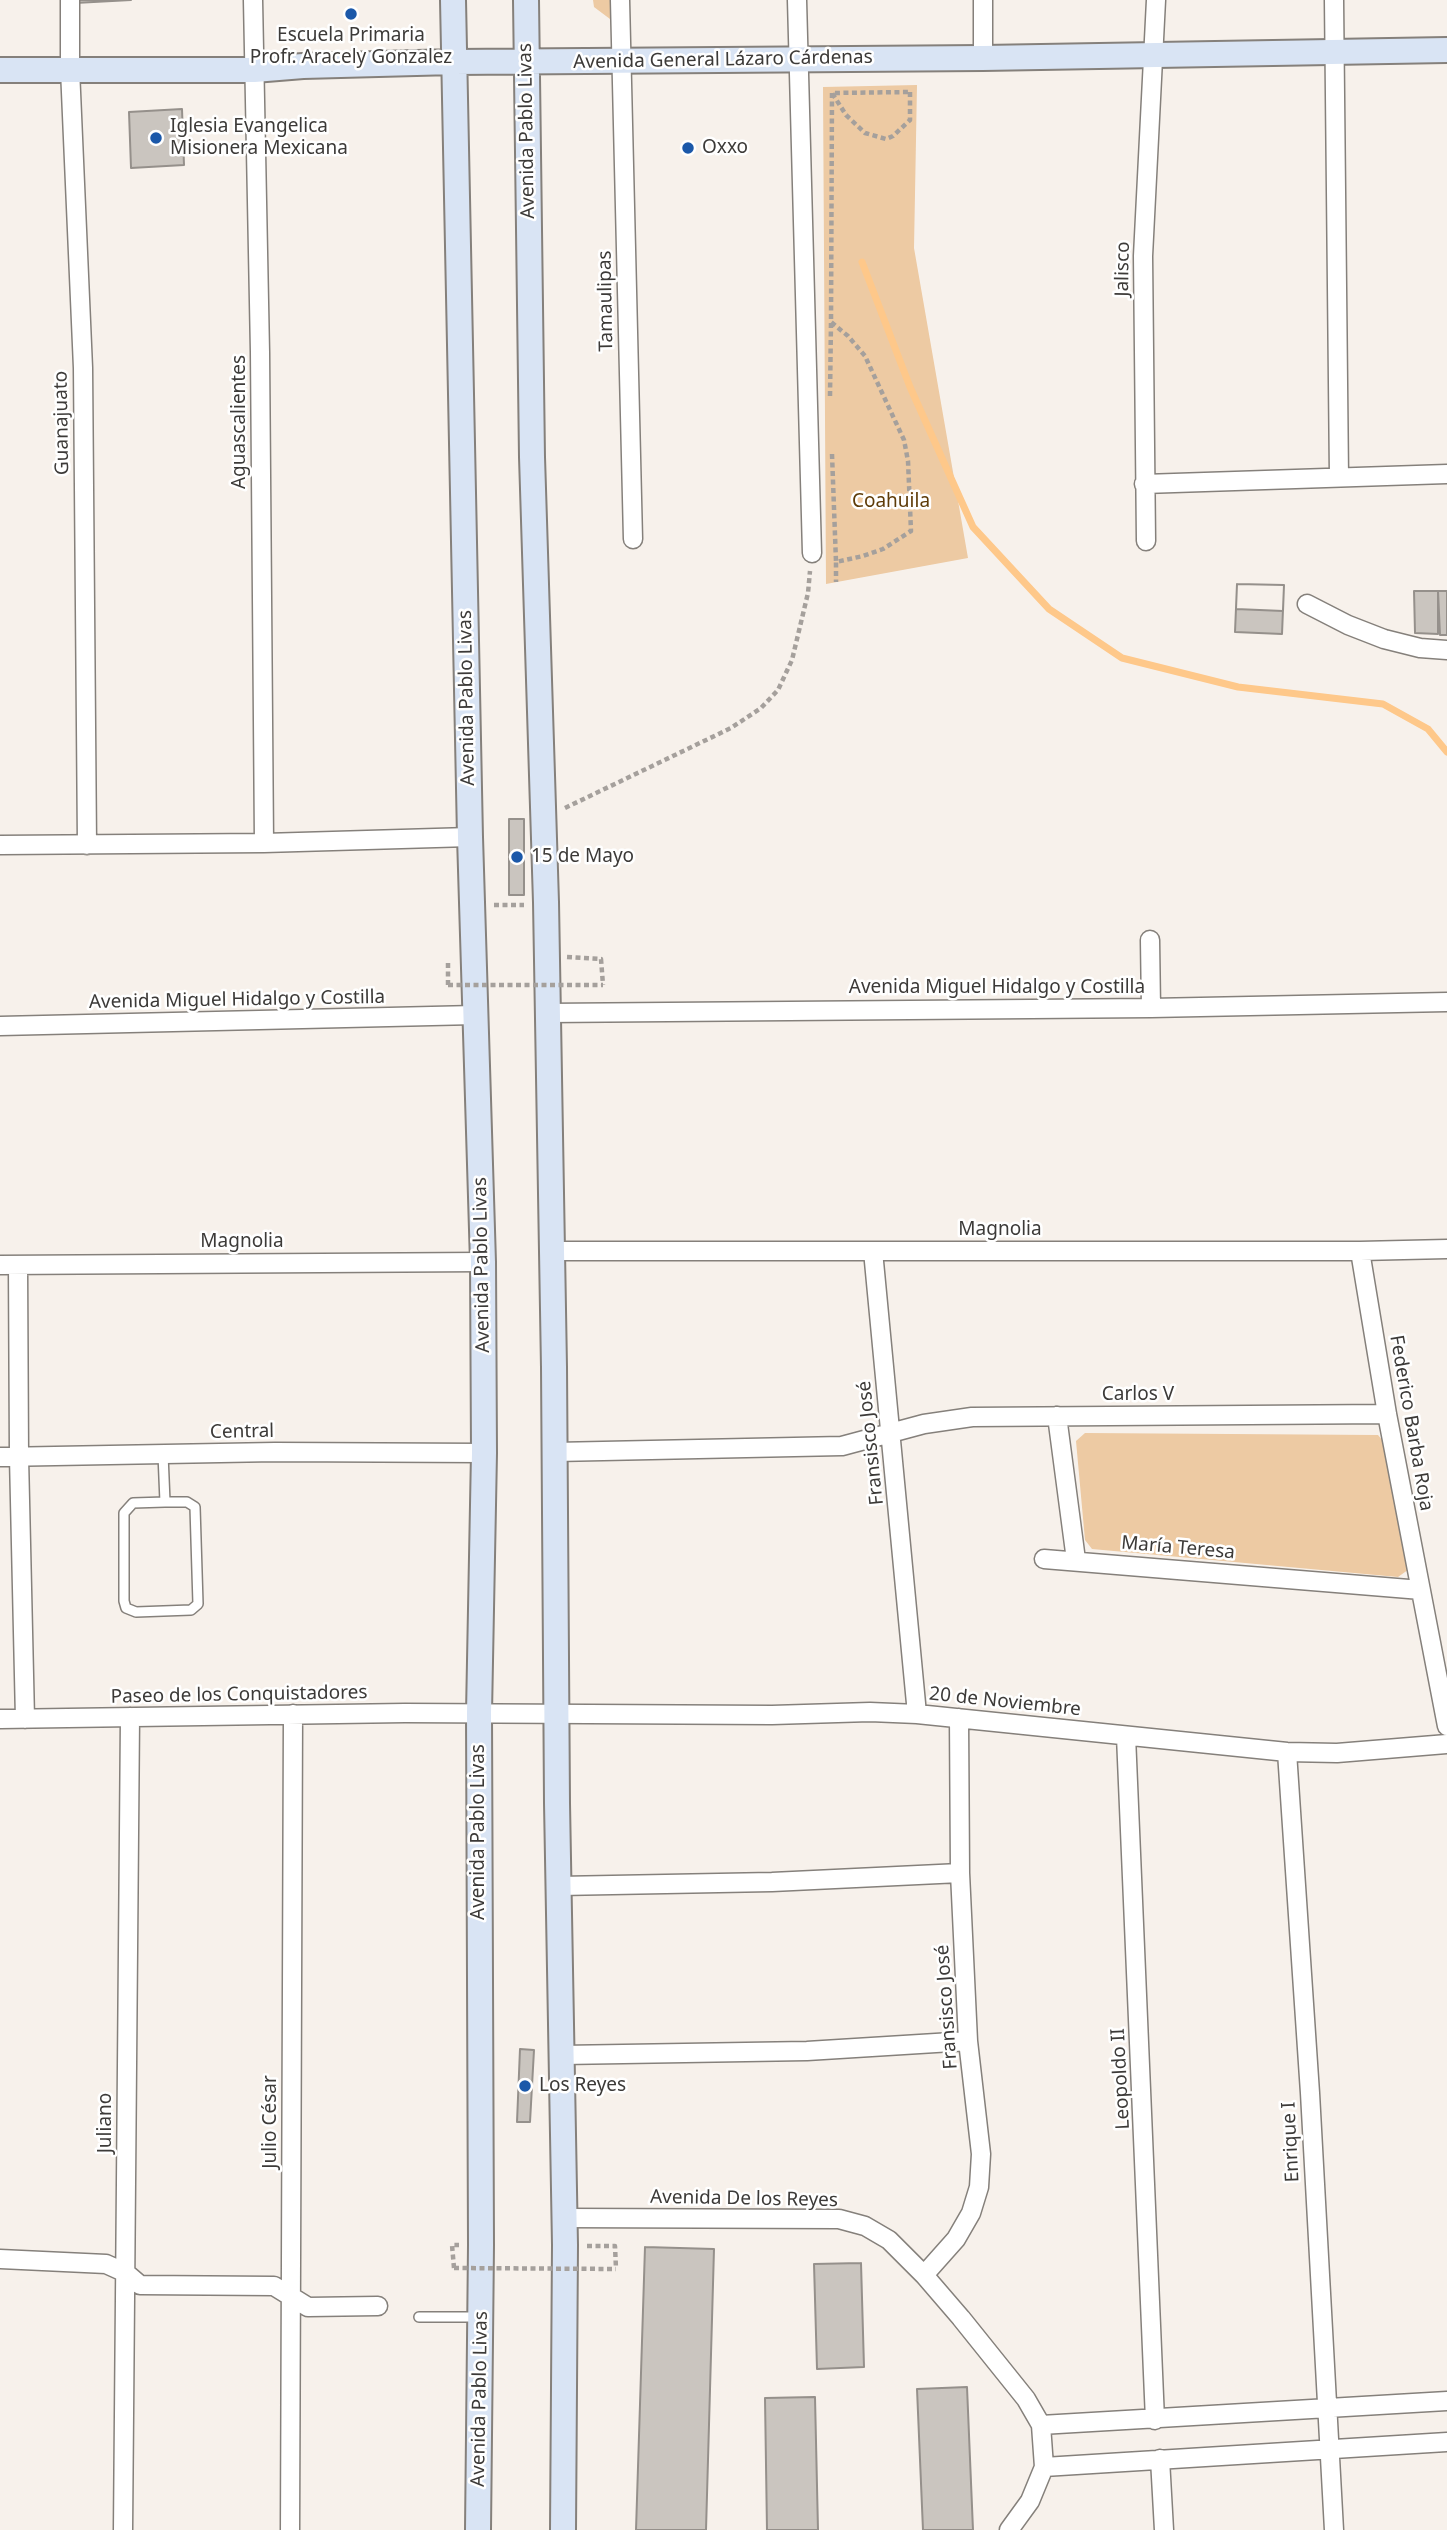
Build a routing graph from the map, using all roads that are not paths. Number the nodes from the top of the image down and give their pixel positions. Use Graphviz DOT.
graph roads {
  1 [pos="70,0"];
  2 [pos="253,0"];
  3 [pos="453,0"];
  4 [pos="526,0"];
  5 [pos="620,0"];
  6 [pos="797,0"];
  7 [pos="984,0"];
  8 [pos="1156,0"];
  9 [pos="1334,0"];
  10 [pos="1447,50"];
  11 [pos="1333,52"];
  12 [pos="1154,55"];
  13 [pos="798,58"];
  14 [pos="983,58"];
  15 [pos="527,61"];
  16 [pos="621,61"];
  17 [pos="454,62"];
  18 [pos="70,69"];
  19 [pos="0,70"];
  20 [pos="254,70"];
  21 [pos="1447,474"];
  22 [pos="1339,477"];
  23 [pos="1144,484"];
  24 [pos="633,539"];
  25 [pos="1146,541"];
  26 [pos="812,553"];
  27 [pos="1307,604"];
  28 [pos="1447,650"];
  29 [pos="470,837"];
  30 [pos="264,843"];
  31 [pos="0,845"];
  32 [pos="88,845"];
  33 [pos="1150,940"];
  34 [pos="1447,1002"];
  35 [pos="1151,1008"];
  36 [pos="547,1013"];
  37 [pos="475,1015"];
  38 [pos="0,1026"];
  39 [pos="1447,1249"];
  40 [pos="552,1251"];
  41 [pos="873,1251"];
  42 [pos="1360,1251"];
  43 [pos="483,1262"];
  44 [pos="0,1265"];
  45 [pos="18,1265"];
  46 [pos="1387,1414"];
  47 [pos="1057,1416"];
  48 [pos="891,1434"];
  49 [pos="555,1452"];
  50 [pos="484,1453"];
  51 [pos="163,1454"];
  52 [pos="0,1457"];
  53 [pos="19,1457"];
  54 [pos="165,1502"];
  55 [pos="1044,1559"];
  56 [pos="1076,1560"];
  57 [pos="1421,1590"];
  58 [pos="479,1713"];
  59 [pos="558,1713"];
  60 [pos="293,1714"];
  61 [pos="917,1714"];
  62 [pos="130,1717"];
  63 [pos="959,1718"];
  64 [pos="0,1719"];
  65 [pos="25,1719"];
  66 [pos="1447,1726"];
  67 [pos="1126,1736"];
  68 [pos="1447,1744"];
  69 [pos="1287,1752"];
  70 [pos="960,1873"];
  71 [pos="559,1886"];
  72 [pos="968,2041"];
  73 [pos="562,2055"];
  74 [pos="565,2218"];
  75 [pos="0,2259"];
  76 [pos="126,2273"];
  77 [pos="924,2275"];
  78 [pos="291,2296"];
  79 [pos="378,2306"];
  80 [pos="419,2317"];
  81 [pos="480,2318"];
  82 [pos="1447,2401"];
  83 [pos="1327,2410"];
  84 [pos="1155,2420"];
  85 [pos="1041,2425"];
  86 [pos="1447,2442"];
  87 [pos="1329,2449"];
  88 [pos="1160,2459"];
  89 [pos="1044,2467"];
  90 [pos="123,2530"];
  91 [pos="290,2530"];
  92 [pos="478,2530"];
  93 [pos="563,2530"];
  94 [pos="1009,2530"];
  95 [pos="1164,2530"];
  96 [pos="1334,2530"];
  1 -- 18 [label="street, Guanajuato"];
  2 -- 20 [label="street, Aguascalientes"];
  3 -- 17 [label="main road, Avenida Pablo Livas"];
  4 -- 15 [label="main road, Avenida Pablo Livas"];
  5 -- 16 [label="street, Tamaulipas"];
  6 -- 13 [label="street"];
  7 -- 14 [label="street"];
  8 -- 12 [label="street, Jalisco"];
  9 -- 11 [label="street"];
  10 -- 11 [label="main road, Avenida General Lázaro Cárdenas"];
  11 -- 12 [label="main road, Avenida General Lázaro Cárdenas"];
  11 -- 22 [label="street"];
  12 -- 14 [label="main road, Avenida General Lázaro Cárdenas"];
  12 -- 23 [label="street, Jalisco"];
  13 -- 14 [label="main road, Avenida General Lázaro Cárdenas"];
  13 -- 16 [label="main road, Avenida General Lázaro Cárdenas"];
  13 -- 26 [label="street"];
  15 -- 16 [label="main road, Avenida General Lázaro Cárdenas"];
  15 -- 17 [label="main road, Avenida General Lázaro Cárdenas"];
  15 -- 36 [label="main road, Avenida Pablo Livas"];
  16 -- 24 [label="street, Tamaulipas"];
  17 -- 20 [label="main road, Avenida General Lázaro Cárdenas"];
  17 -- 29 [label="main road, Avenida Pablo Livas"];
  18 -- 19 [label="main road, Avenida General Lázaro Cárdenas"];
  18 -- 20 [label="main road, Avenida General Lázaro Cárdenas"];
  18 -- 32 [label="street, Guanajuato"];
  20 -- 30 [label="street, Aguascalientes"];
  21 -- 22 [label="street"];
  22 -- 23 [label="street"];
  23 -- 25 [label="street, Jalisco"];
  27 -- 28 [label="street"];
  29 -- 30 [label="street"];
  29 -- 37 [label="main road, Avenida Pablo Livas"];
  30 -- 32 [label="street"];
  31 -- 32 [label="street"];
  33 -- 35 [label="street"];
  34 -- 35 [label="street, Avenida Miguel Hidalgo y Costilla"];
  35 -- 36 [label="street, Avenida Miguel Hidalgo y Costilla"];
  36 -- 40 [label="main road, Avenida Pablo Livas"];
  37 -- 38 [label="street, Avenida Miguel Hidalgo y Costilla"];
  37 -- 43 [label="main road, Avenida Pablo Livas"];
  39 -- 42 [label="street, Magnolia"];
  40 -- 41 [label="street, Magnolia"];
  40 -- 49 [label="main road, Avenida Pablo Livas"];
  41 -- 42 [label="street, Magnolia"];
  41 -- 48 [label="street, Fransisco José"];
  42 -- 46 [label="street, Federico Barba Roja"];
  43 -- 45 [label="street, Magnolia"];
  43 -- 50 [label="main road, Avenida Pablo Livas"];
  44 -- 45 [label="street, Magnolia"];
  45 -- 53 [label="street"];
  46 -- 47 [label="street, Carlos V"];
  46 -- 57 [label="street, Federico Barba Roja"];
  47 -- 48 [label="street, Carlos V"];
  47 -- 56 [label="street"];
  48 -- 49 [label="street"];
  48 -- 61 [label="street, Fransisco José"];
  49 -- 59 [label="main road, Avenida Pablo Livas"];
  50 -- 51 [label="street, Central"];
  50 -- 58 [label="main road, Avenida Pablo Livas"];
  51 -- 53 [label="street, Central"];
  51 -- 54 [label="lane"];
  52 -- 53 [label="street, Central"];
  53 -- 65 [label="street"];
  54 -- 54 [label="lane"];
  55 -- 56 [label="street, María Teresa"];
  56 -- 57 [label="street, María Teresa"];
  57 -- 66 [label="street, Federico Barba Roja"];
  58 -- 59 [label="street, 20 de Noviembre"];
  58 -- 60 [label="street, Paseo de los Conquistadores"];
  58 -- 81 [label="main road, Avenida Pablo Livas"];
  59 -- 61 [label="street, 20 de Noviembre"];
  59 -- 71 [label="main road, Avenida Pablo Livas"];
  60 -- 62 [label="street, Paseo de los Conquistadores"];
  60 -- 78 [label="street, Julio César"];
  61 -- 63 [label="street, 20 de Noviembre"];
  62 -- 65 [label="street, Paseo de los Conquistadores"];
  62 -- 76 [label="street, Juliano"];
  63 -- 67 [label="street, 20 de Noviembre"];
  63 -- 70 [label="street, Fransisco José"];
  64 -- 65 [label="street, Paseo de los Conquistadores"];
  67 -- 69 [label="street, 20 de Noviembre"];
  67 -- 84 [label="street, Leopoldo II"];
  68 -- 69 [label="street, 20 de Noviembre"];
  69 -- 83 [label="street, Enrique I"];
  70 -- 71 [label="street"];
  70 -- 72 [label="street, Fransisco José"];
  71 -- 73 [label="main road, Avenida Pablo Livas"];
  72 -- 73 [label="street"];
  72 -- 77 [label="street, Fransisco José"];
  73 -- 74 [label="main road, Avenida Pablo Livas"];
  74 -- 77 [label="street, Avenida De los Reyes"];
  74 -- 93 [label="main road, Avenida Pablo Livas"];
  75 -- 76 [label="street"];
  76 -- 78 [label="street"];
  76 -- 90 [label="street, Juliano"];
  77 -- 85 [label="street, Avenida De los Reyes"];
  78 -- 79 [label="street"];
  78 -- 91 [label="street, Julio César"];
  80 -- 81 [label="lane"];
  81 -- 92 [label="main road, Avenida Pablo Livas"];
  82 -- 83 [label="street"];
  83 -- 84 [label="street"];
  83 -- 87 [label="street, Enrique I"];
  84 -- 85 [label="street"];
  85 -- 89 [label="street, Avenida De los Reyes"];
  86 -- 87 [label="street"];
  87 -- 88 [label="street"];
  87 -- 96 [label="street, Enrique I"];
  88 -- 89 [label="street"];
  88 -- 95 [label="street"];
  89 -- 94 [label="street, Avenida De los Reyes"];
}
